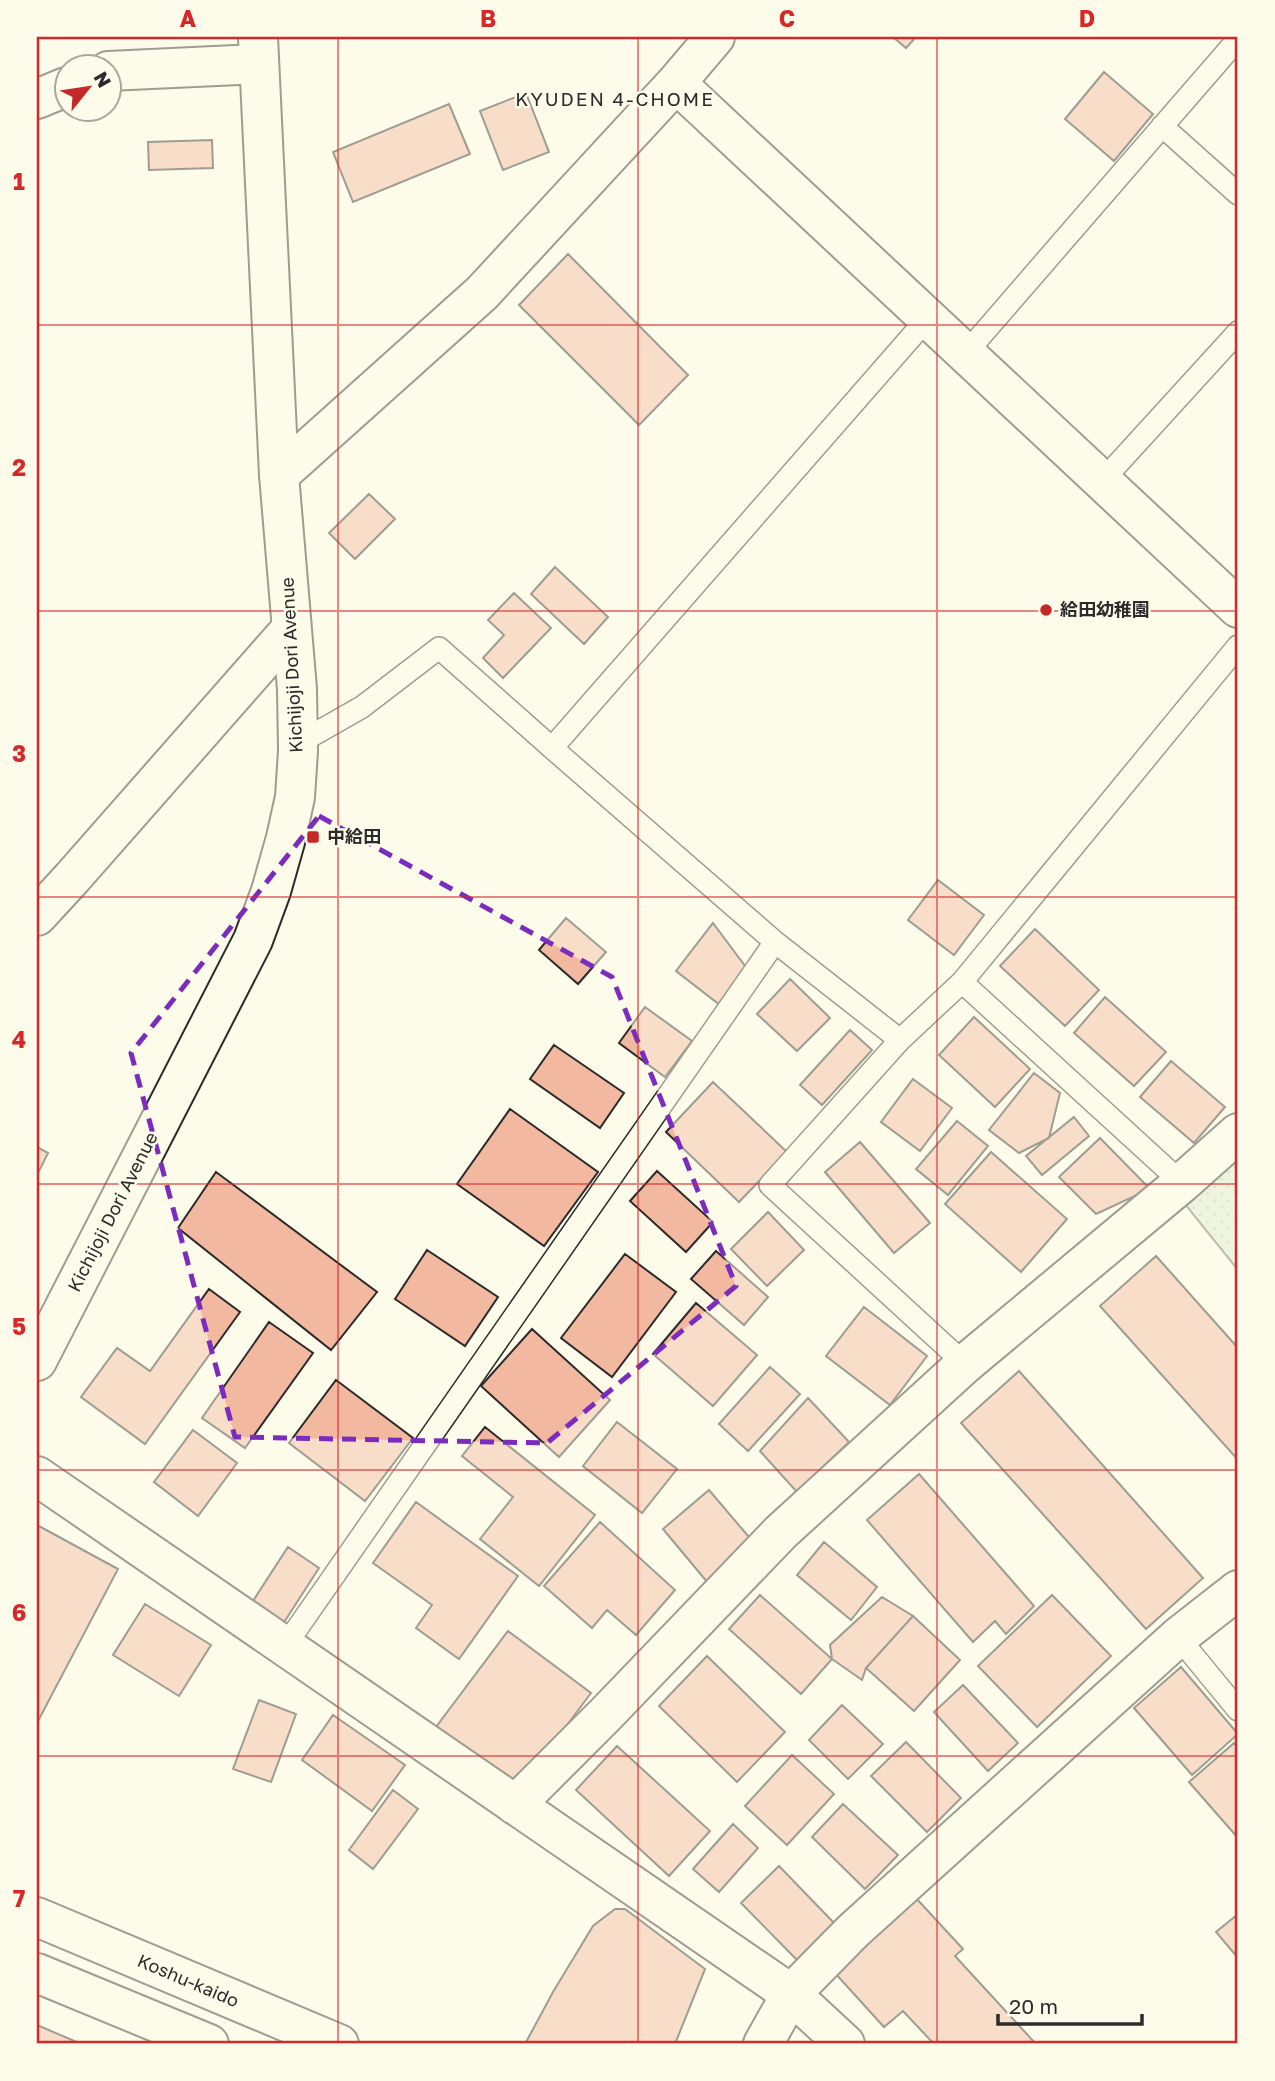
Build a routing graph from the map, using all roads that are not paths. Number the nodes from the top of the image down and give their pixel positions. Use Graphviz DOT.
graph roads {
  1 [pos="714,37"];
  2 [pos="1238,39"];
  3 [pos="258,50"];
  4 [pos="122,69"];
  5 [pos="676,83"];
  6 [pos="1162,126"];
  7 [pos="1238,194"];
  8 [pos="927,319"];
  9 [pos="1238,332"];
  10 [pos="966,353"];
  11 [pos="279,475"];
  12 [pos="1103,480"];
  13 [pos="1238,608"];
  14 [pos="291,629"];
  15 [pos="1238,646"];
  16 [pos="298,744"];
  17 [pos="552,748"];
  18 [pos="37,916"];
  19 [pos="775,942"];
  20 [pos="961,982"];
  21 [pos="900,1040"];
  22 [pos="1238,1133"];
  23 [pos="1182,1183"];
  24 [pos="37,1361"];
  25 [pos="965,1364"];
  26 [pos="37,1476"];
  27 [pos="1238,1590"];
  28 [pos="1178,1637"];
  29 [pos="285,1646"];
  30 [pos="1238,1710"];
  31 [pos="515,1805"];
  32 [pos="37,1917"];
  33 [pos="37,1973"];
  34 [pos="791,1994"];
  35 [pos="209,2044"];
  36 [pos="339,2044"];
  37 [pos="763,2044"];
  38 [pos="845,2044"];
  1 -- 5 [label="main road"];
  2 -- 6 [label="lane"];
  3 -- 4 [label="main road"];
  3 -- 11 [label="main road, Kichijoji Dori Avenue"];
  5 -- 8 [label="main road"];
  5 -- 11 [label="main road"];
  6 -- 7 [label="lane"];
  6 -- 10 [label="lane"];
  8 -- 10 [label="main road"];
  8 -- 17 [label="lane"];
  9 -- 12 [label="lane"];
  10 -- 12 [label="main road"];
  11 -- 14 [label="main road, Kichijoji Dori Avenue"];
  12 -- 13 [label="main road"];
  14 -- 16 [label="main road, Kichijoji Dori Avenue"];
  14 -- 18 [label="main road"];
  15 -- 20 [label="lane"];
  16 -- 17 [label="lane"];
  16 -- 24 [label="main road, Kichijoji Dori Avenue"];
  17 -- 19 [label="lane"];
  19 -- 21 [label="lane"];
  19 -- 29 [label="lane"];
  20 -- 21 [label="lane"];
  20 -- 23 [label="lane"];
  21 -- 25 [label="lane"];
  22 -- 23 [label="main road"];
  23 -- 25 [label="main road"];
  25 -- 31 [label="main road"];
  26 -- 29 [label="main road"];
  27 -- 28 [label="main road"];
  28 -- 30 [label="lane"];
  28 -- 34 [label="main road"];
  29 -- 31 [label="main road"];
  31 -- 34 [label="main road"];
  32 -- 36 [label="main road, Koshu-kaido"];
  33 -- 35 [label="main road"];
  34 -- 37 [label="main road"];
  34 -- 38 [label="main road"];
}
